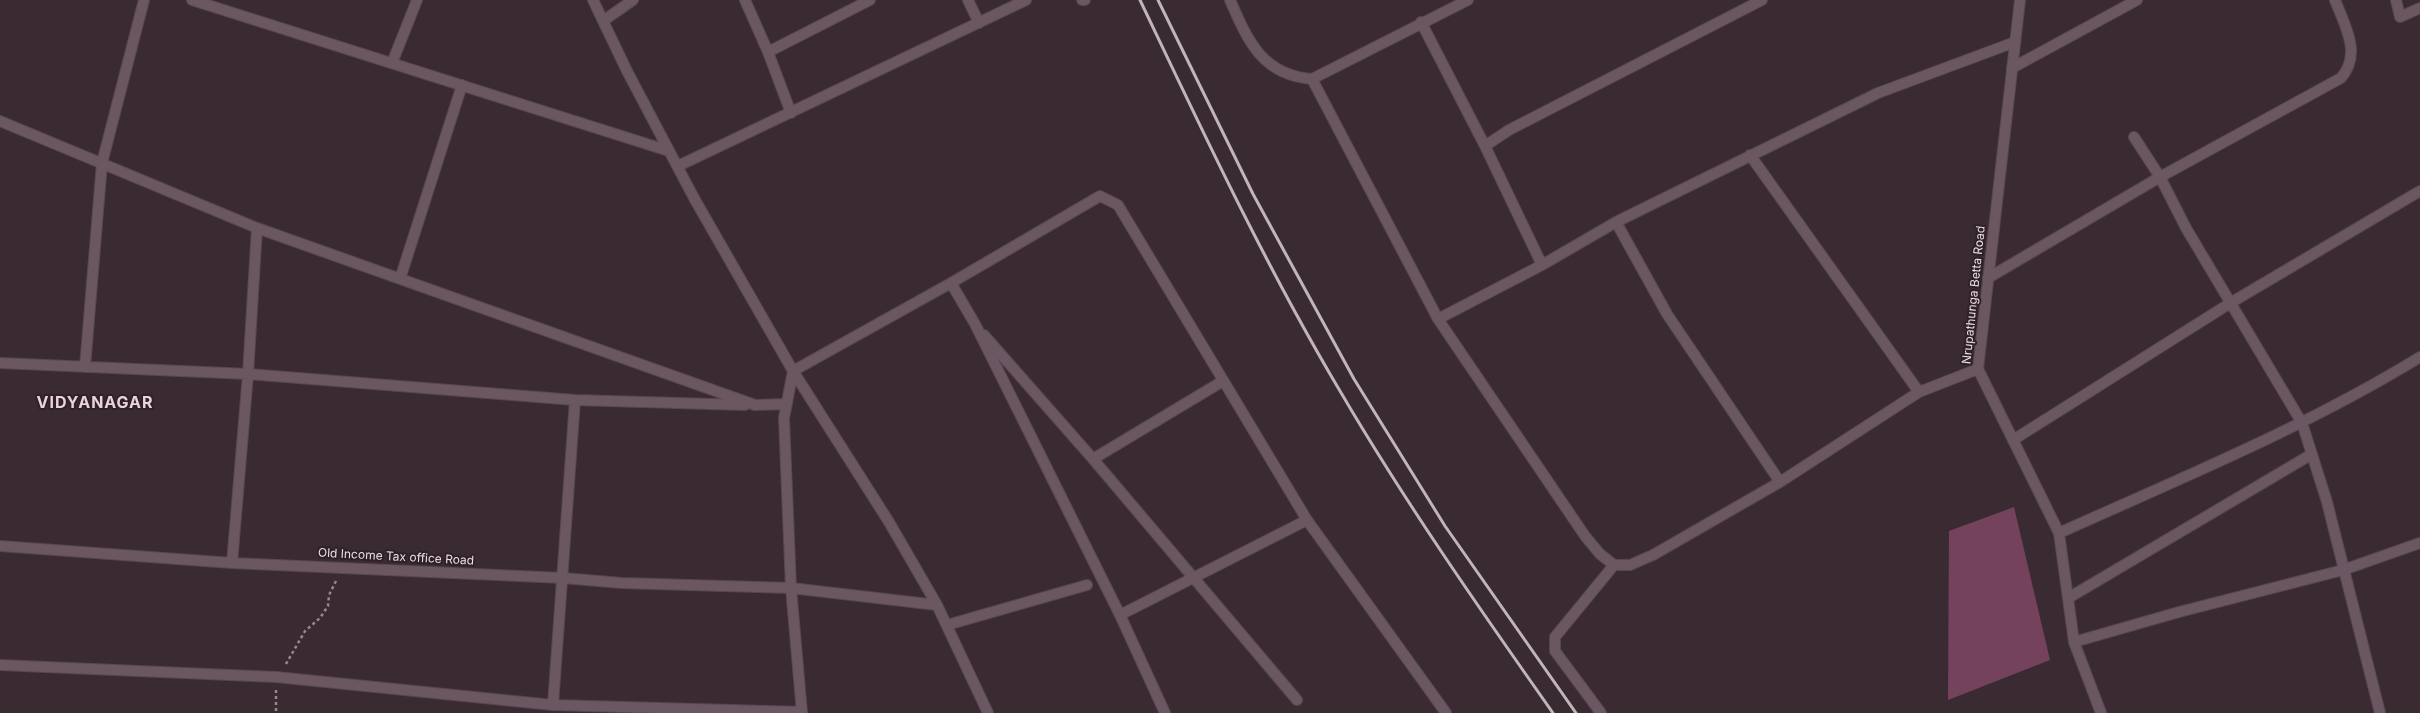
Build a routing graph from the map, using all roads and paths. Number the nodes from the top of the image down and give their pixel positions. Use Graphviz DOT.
graph roads {
  1 [pos="144,0"];
  2 [pos="192,0"];
  3 [pos="228,0"];
  4 [pos="417,0"];
  5 [pos="593,0"];
  6 [pos="633,0"];
  7 [pos="745,0"];
  8 [pos="870,0"];
  9 [pos="968,0"];
  10 [pos="1026,0"];
  11 [pos="1082,0"];
  12 [pos="1085,0"];
  13 [pos="1230,0"];
  14 [pos="1468,0"];
  15 [pos="1762,0"];
  16 [pos="2020,0"];
  17 [pos="2137,0"];
  18 [pos="2335,0"];
  19 [pos="2396,0"];
  20 [pos="2420,8"];
  21 [pos="225,10"];
  22 [pos="603,21"];
  23 [pos="1421,22"];
  24 [pos="979,23"];
  25 [pos="2015,42"];
  26 [pos="768,52"];
  27 [pos="392,63"];
  28 [pos="2012,68"];
  29 [pos="1312,79"];
  30 [pos="462,85"];
  31 [pos="791,113"];
  32 [pos="0,121"];
  33 [pos="2134,137"];
  34 [pos="1485,146"];
  35 [pos="669,150"];
  36 [pos="1750,155"];
  37 [pos="102,163"];
  38 [pos="678,166"];
  39 [pos="2160,177"];
  40 [pos="2420,191"];
  41 [pos="1616,222"];
  42 [pos="257,228"];
  43 [pos="1542,265"];
  44 [pos="1988,278"];
  45 [pos="400,279"];
  46 [pos="951,283"];
  47 [pos="2232,302"];
  48 [pos="1438,319"];
  49 [pos="974,324"];
  50 [pos="2420,357"];
  51 [pos="0,363"];
  52 [pos="85,367"];
  53 [pos="1978,369"];
  54 [pos="793,371"];
  55 [pos="248,374"];
  56 [pos="1223,381"];
  57 [pos="1919,392"];
  58 [pos="575,400"];
  59 [pos="787,404"];
  60 [pos="754,405"];
  61 [pos="2302,424"];
  62 [pos="2013,440"];
  63 [pos="2312,454"];
  64 [pos="1093,459"];
  65 [pos="1780,482"];
  66 [pos="1307,520"];
  67 [pos="2059,533"];
  68 [pos="2420,543"];
  69 [pos="0,546"];
  70 [pos="232,563"];
  71 [pos="1614,565"];
  72 [pos="344,567"];
  73 [pos="2344,568"];
  74 [pos="564,578"];
  75 [pos="1194,578"];
  76 [pos="1087,585"];
  77 [pos="791,588"];
  78 [pos="2070,598"];
  79 [pos="937,605"];
  80 [pos="1120,615"];
  81 [pos="947,625"];
  82 [pos="2074,642"];
  83 [pos="0,665"];
  84 [pos="276,677"];
  85 [pos="1297,700"];
  86 [pos="553,705"];
  87 [pos="802,712"];
  88 [pos="276,713"];
  89 [pos="988,713"];
  90 [pos="1164,713"];
  91 [pos="1446,713"];
  92 [pos="1601,713"];
  93 [pos="2101,713"];
  94 [pos="2380,713"];
  1 -- 37 [label="street"];
  2 -- 21 [label="street"];
  3 -- 21 [label="street"];
  4 -- 27 [label="street"];
  5 -- 22 [label="street"];
  6 -- 22 [label="street"];
  7 -- 26 [label="street"];
  8 -- 26 [label="street"];
  9 -- 24 [label="street"];
  10 -- 24 [label="street"];
  11 -- 12 [label="street"];
  13 -- 29 [label="street"];
  14 -- 23 [label="street"];
  15 -- 34 [label="street"];
  16 -- 25 [label="street, Nrupathunga Betta Road"];
  17 -- 28 [label="street"];
  18 -- 39 [label="street"];
  19 -- 20 [label="street"];
  21 -- 27 [label="street"];
  22 -- 35 [label="street"];
  23 -- 29 [label="street"];
  23 -- 34 [label="street"];
  24 -- 31 [label="street"];
  25 -- 28 [label="street, Nrupathunga Betta Road"];
  25 -- 36 [label="street"];
  26 -- 31 [label="street"];
  27 -- 30 [label="street"];
  28 -- 44 [label="street, Nrupathunga Betta Road"];
  29 -- 48 [label="street"];
  30 -- 35 [label="street"];
  30 -- 45 [label="street"];
  31 -- 38 [label="street"];
  32 -- 37 [label="street"];
  33 -- 39 [label="street"];
  34 -- 43 [label="street"];
  35 -- 38 [label="street"];
  36 -- 41 [label="street"];
  36 -- 57 [label="street"];
  37 -- 42 [label="street"];
  37 -- 52 [label="street"];
  38 -- 54 [label="street"];
  39 -- 44 [label="street"];
  39 -- 47 [label="street"];
  40 -- 47 [label="street"];
  41 -- 43 [label="street"];
  41 -- 65 [label="street"];
  42 -- 45 [label="street"];
  42 -- 55 [label="street"];
  43 -- 48 [label="street"];
  44 -- 53 [label="street, Nrupathunga Betta Road"];
  45 -- 60 [label="street"];
  46 -- 49 [label="street"];
  46 -- 54 [label="street"];
  46 -- 56 [label="street"];
  47 -- 61 [label="street"];
  47 -- 62 [label="street"];
  48 -- 71 [label="street"];
  49 -- 64 [label="street"];
  49 -- 80 [label="street"];
  50 -- 61 [label="street"];
  51 -- 52 [label="street"];
  52 -- 55 [label="street"];
  53 -- 57 [label="street"];
  53 -- 62 [label="street, Nrupathunga Betta Road"];
  54 -- 59 [label="street"];
  54 -- 79 [label="street"];
  55 -- 58 [label="street"];
  55 -- 70 [label="street"];
  56 -- 64 [label="street"];
  56 -- 66 [label="street"];
  57 -- 65 [label="street"];
  58 -- 60 [label="street"];
  58 -- 74 [label="street"];
  59 -- 60 [label="street"];
  59 -- 77 [label="street"];
  61 -- 63 [label="street"];
  61 -- 67 [label="street"];
  62 -- 67 [label="street, Nrupathunga Betta Road"];
  63 -- 73 [label="street"];
  63 -- 78 [label="street"];
  64 -- 75 [label="street"];
  65 -- 71 [label="street"];
  66 -- 75 [label="street"];
  66 -- 91 [label="street"];
  67 -- 78 [label="street, Nrupathunga Betta Road"];
  68 -- 73 [label="street"];
  69 -- 70 [label="street, Old Income Tax office Road"];
  70 -- 72 [label="street, Old Income Tax office Road"];
  71 -- 92 [label="street"];
  72 -- 74 [label="street, Old Income Tax office Road"];
  72 -- 84 [label="path"];
  73 -- 82 [label="street"];
  73 -- 94 [label="street"];
  74 -- 77 [label="street, Old Income Tax office Road"];
  74 -- 86 [label="street"];
  75 -- 80 [label="street"];
  75 -- 85 [label="street"];
  76 -- 81 [label="street"];
  77 -- 79 [label="street, Old Income Tax office Road"];
  77 -- 87 [label="street"];
  78 -- 82 [label="street, Nrupathunga Betta Road"];
  79 -- 81 [label="street"];
  80 -- 90 [label="street"];
  81 -- 89 [label="street"];
  82 -- 93 [label="street, Nrupathunga Betta Road"];
  83 -- 84 [label="street"];
  84 -- 86 [label="street"];
  84 -- 88 [label="path"];
  86 -- 87 [label="street"];
}
